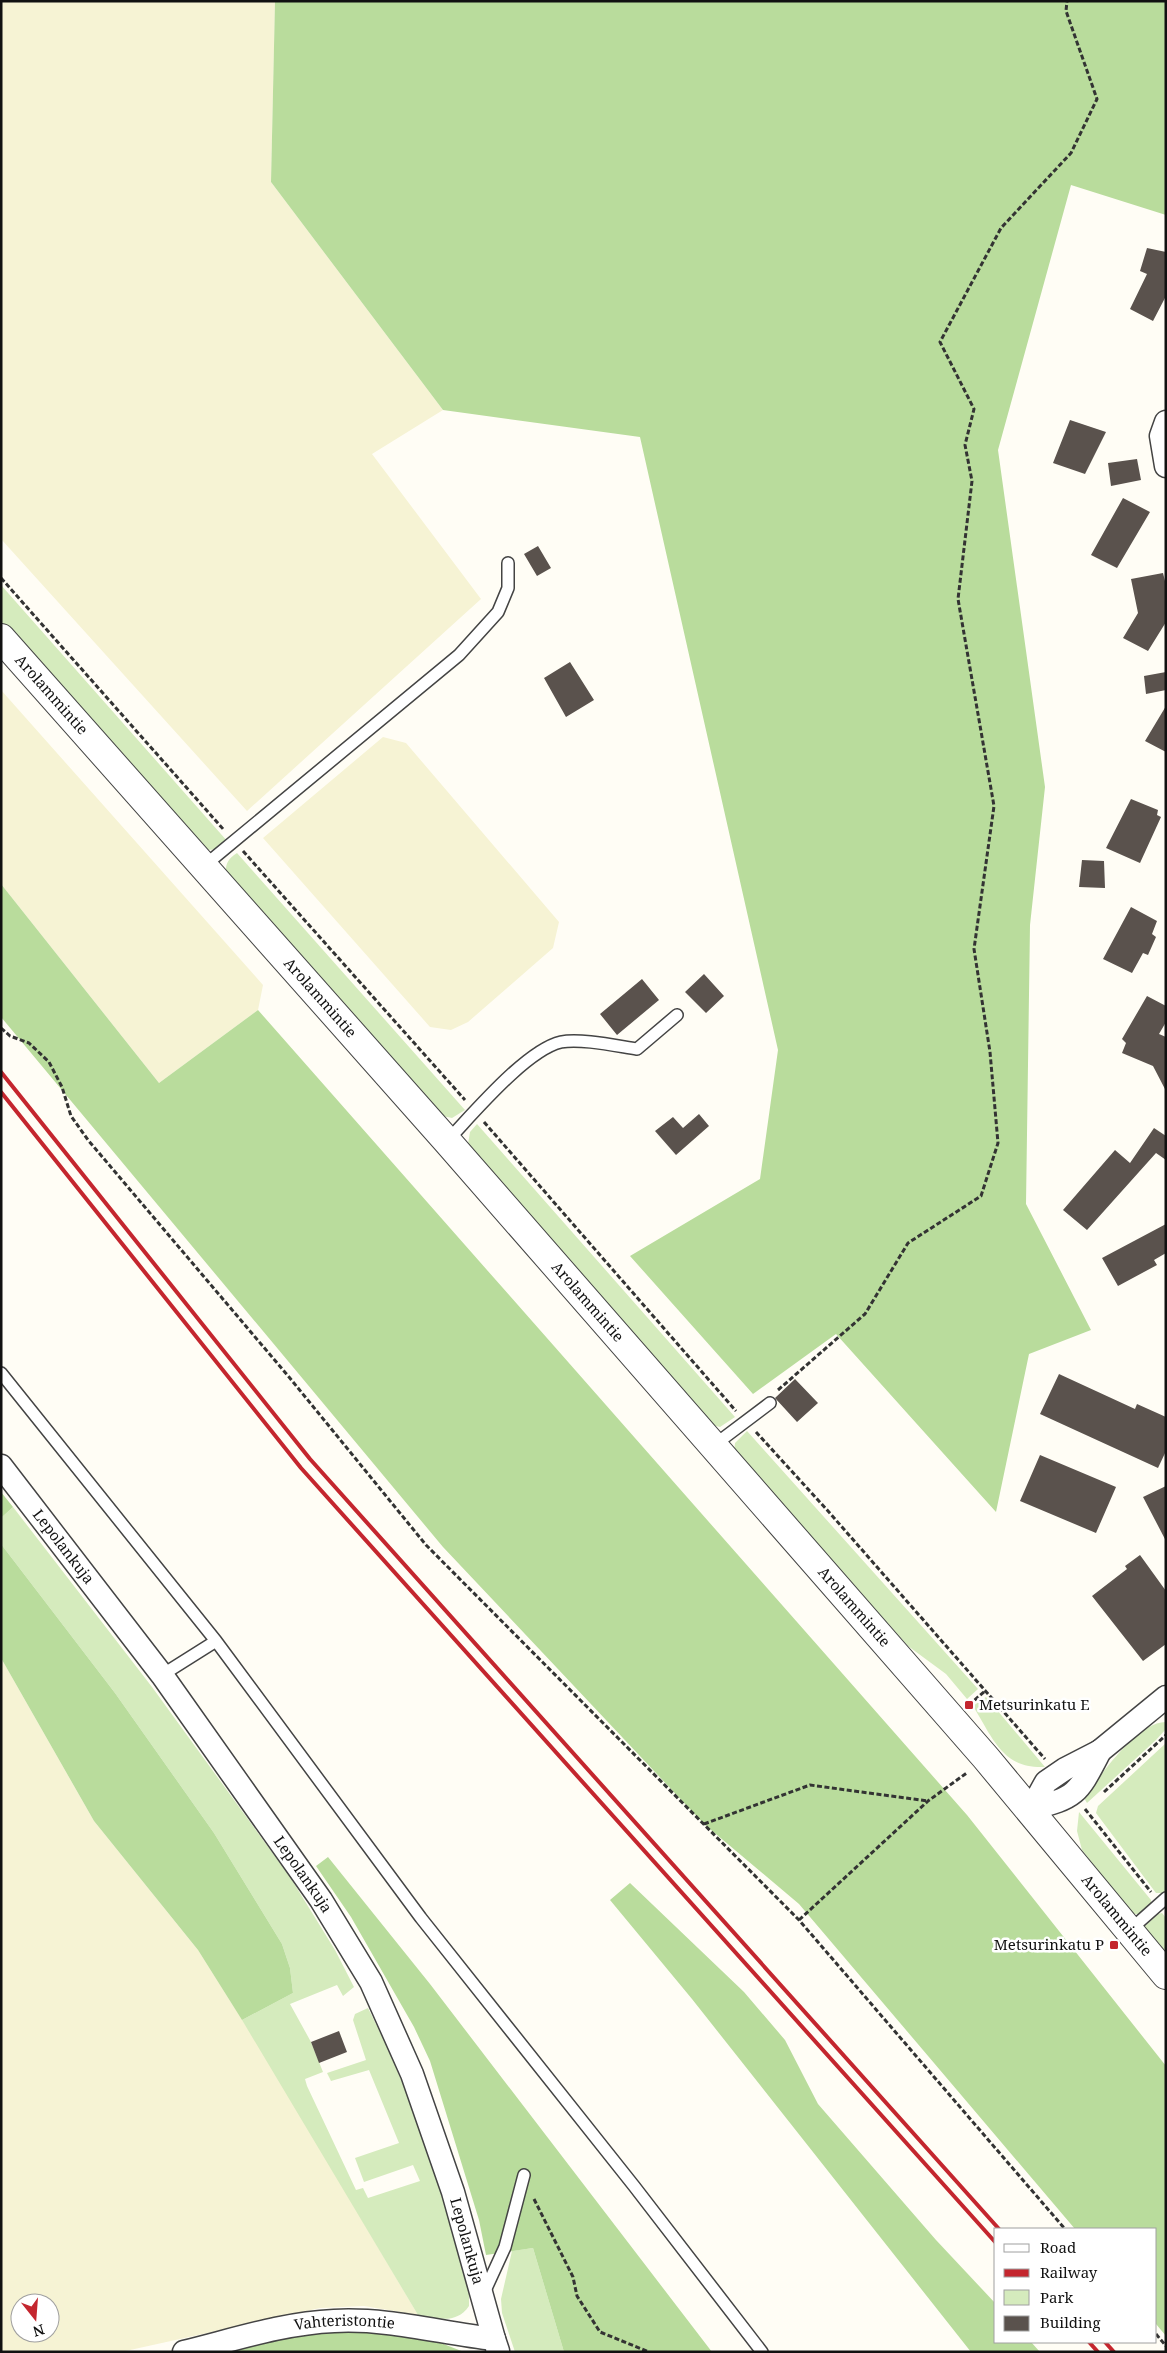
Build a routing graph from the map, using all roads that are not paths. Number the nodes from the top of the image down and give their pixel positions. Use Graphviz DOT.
graph roads {
  1 [pos="1166,422"];
  2 [pos="1166,466"];
  3 [pos="508,563"];
  4 [pos="1,638"];
  5 [pos="204,866"];
  6 [pos="677,1016"];
  7 [pos="447,1141"];
  8 [pos="1,1373"];
  9 [pos="770,1403"];
  10 [pos="713,1446"];
  11 [pos="1,1466"];
  12 [pos="216,1641"];
  13 [pos="162,1675"];
  14 [pos="1166,1696"];
  15 [pos="1100,1751"];
  16 [pos="1030,1809"];
  17 [pos="1163,1900"];
  18 [pos="1130,1930"];
  19 [pos="1166,1975"];
  20 [pos="523,2179"];
  21 [pos="483,2296"];
  22 [pos="496,2346"];
  23 [pos="184,2352"];
  24 [pos="762,2352"];
  1 -- 2 [label="street"];
  3 -- 5 [label="lane"];
  4 -- 5 [label="street, Arolammintie"];
  5 -- 7 [label="street, Arolammintie"];
  6 -- 7 [label="lane"];
  7 -- 10 [label="street, Arolammintie"];
  8 -- 12 [label="lane"];
  9 -- 10 [label="lane"];
  10 -- 16 [label="street, Arolammintie"];
  11 -- 13 [label="street, Lepolankuja"];
  12 -- 13 [label="lane"];
  12 -- 24 [label="lane"];
  13 -- 21 [label="street, Lepolankuja"];
  14 -- 15 [label="street"];
  15 -- 16 [label="street"];
  15 -- 16 [label="street"];
  16 -- 18 [label="street, Arolammintie"];
  17 -- 18 [label="lane"];
  18 -- 19 [label="street, Arolammintie"];
  20 -- 21 [label="lane"];
  21 -- 22 [label="street, Lepolankuja"];
  22 -- 23 [label="street, Vahteristontie"];
}
